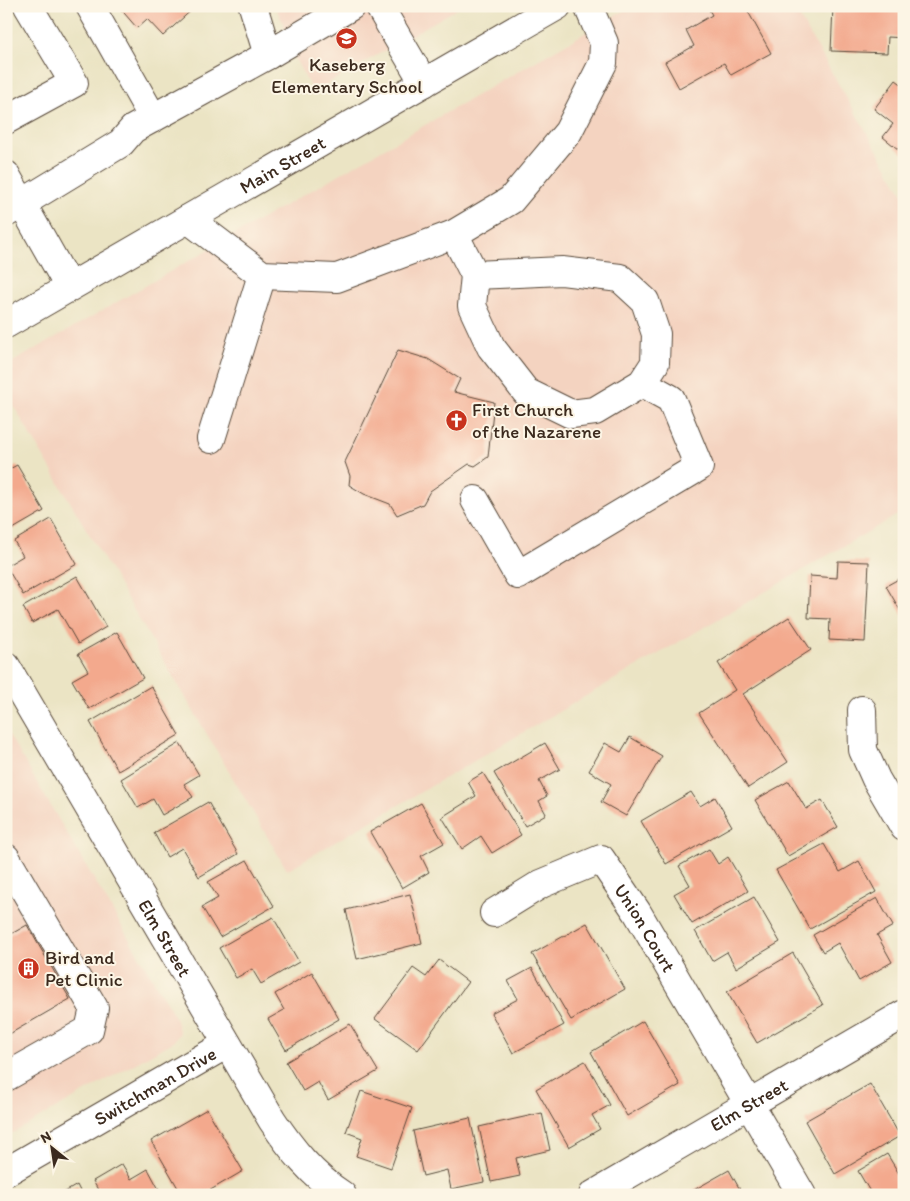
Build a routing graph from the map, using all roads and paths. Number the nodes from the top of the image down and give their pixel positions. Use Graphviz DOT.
graph roads {
  1 [pos="28,6"];
  2 [pos="90,6"];
  3 [pos="253,6"];
  4 [pos="351,6"];
  5 [pos="379,6"];
  6 [pos="557,6"];
  7 [pos="588,6"];
  8 [pos="268,55"];
  9 [pos="424,83"];
  10 [pos="153,118"];
  11 [pos="6,120"];
  12 [pos="6,175"];
  13 [pos="14,209"];
  14 [pos="188,219"];
  15 [pos="454,234"];
  16 [pos="475,275"];
  17 [pos="262,276"];
  18 [pos="69,287"];
  19 [pos="6,324"];
  20 [pos="642,383"];
  21 [pos="211,439"];
  22 [pos="475,500"];
  23 [pos="6,666"];
  24 [pos="862,710"];
  25 [pos="904,827"];
  26 [pos="6,858"];
  27 [pos="13,886"];
  28 [pos="494,913"];
  29 [pos="904,1014"];
  30 [pos="227,1044"];
  31 [pos="6,1077"];
  32 [pos="749,1103"];
  33 [pos="6,1172"];
  34 [pos="342,1195"];
  35 [pos="593,1195"];
  36 [pos="802,1195"];
  1 -- 11 [label="street"];
  2 -- 10 [label="street"];
  3 -- 8 [label="street"];
  4 -- 8 [label="street"];
  5 -- 9 [label="street"];
  6 -- 9 [label="street, Main Street"];
  7 -- 15 [label="street"];
  8 -- 10 [label="street"];
  9 -- 14 [label="street, Main Street"];
  10 -- 13 [label="street"];
  12 -- 13 [label="street"];
  13 -- 18 [label="street"];
  14 -- 17 [label="street"];
  14 -- 18 [label="street, Main Street"];
  15 -- 16 [label="street"];
  15 -- 17 [label="street"];
  16 -- 20 [label="street"];
  16 -- 20 [label="street"];
  17 -- 21 [label="street"];
  18 -- 19 [label="street, Main Street"];
  20 -- 22 [label="street"];
  23 -- 30 [label="street, Elm Street"];
  24 -- 25 [label="street"];
  26 -- 27 [label="street"];
  27 -- 31 [label="street"];
  28 -- 32 [label="street, Union Court"];
  29 -- 32 [label="street, Elm Street"];
  30 -- 33 [label="street, Switchman Drive"];
  30 -- 34 [label="street, Elm Street"];
  32 -- 35 [label="street, Elm Street"];
  32 -- 36 [label="street"];
}
